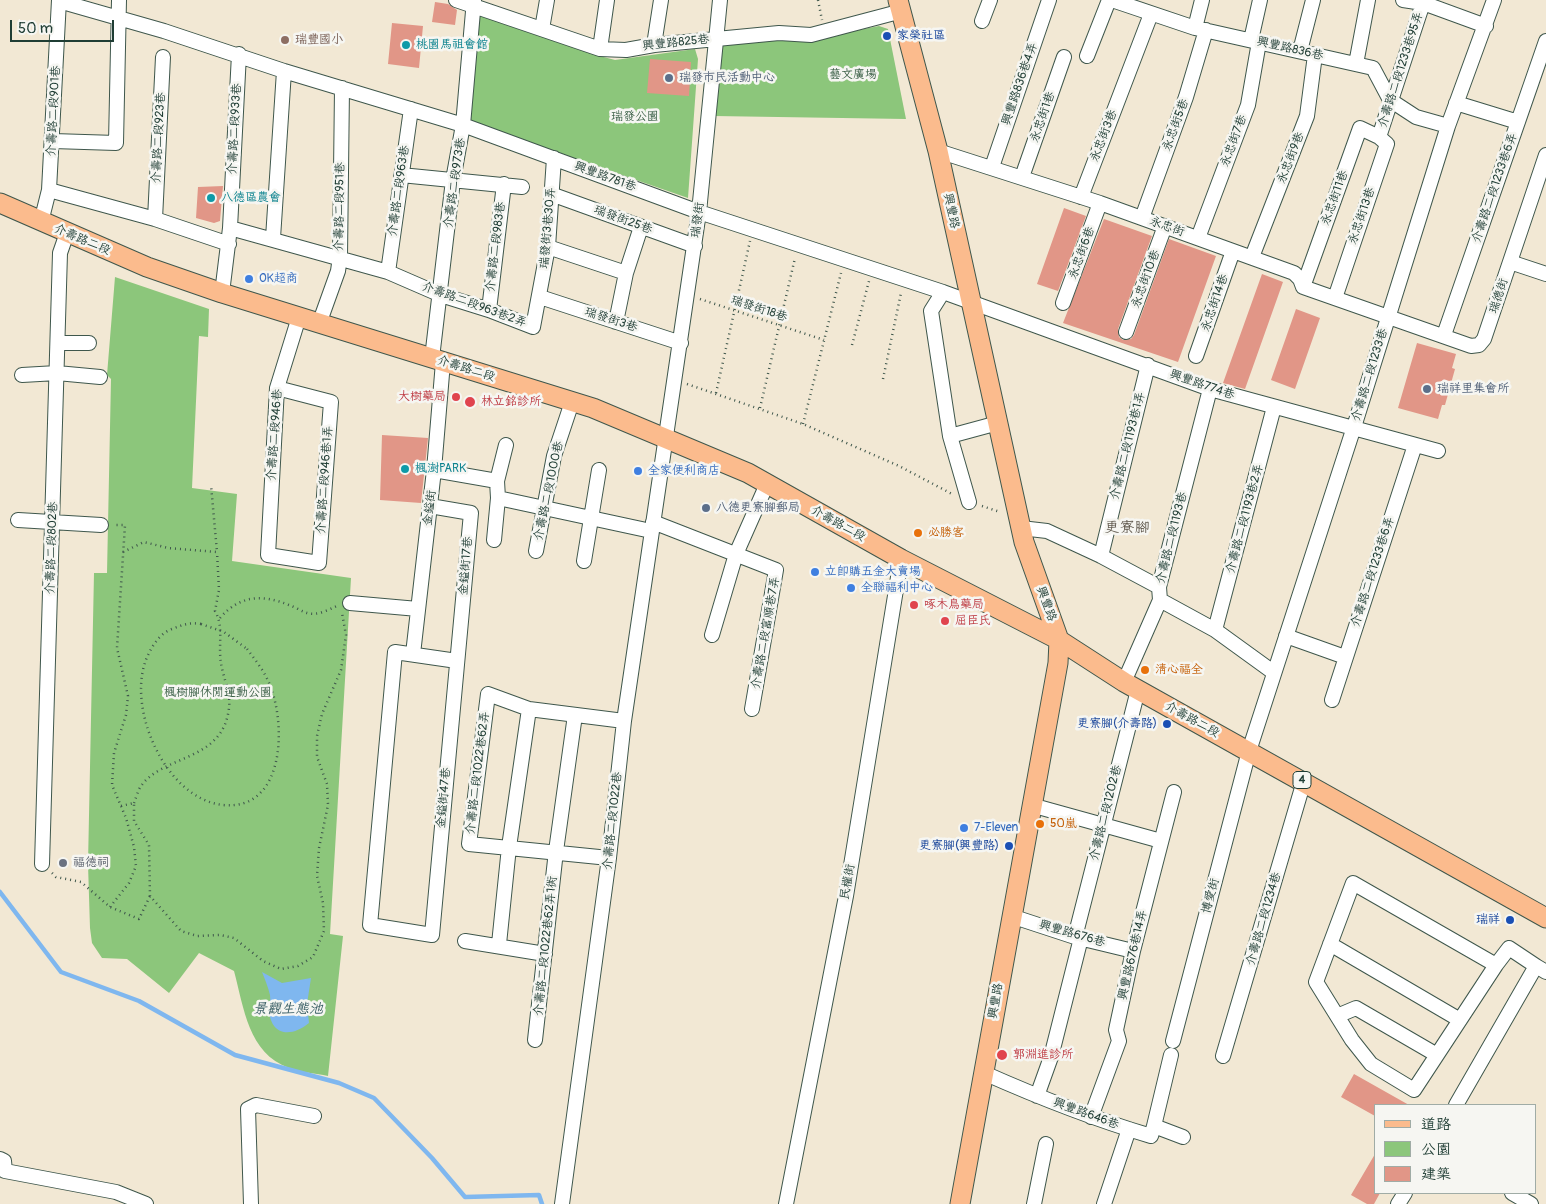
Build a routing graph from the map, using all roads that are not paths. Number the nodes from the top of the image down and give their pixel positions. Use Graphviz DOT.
graph roads {
  1 [pos="119,0"];
  2 [pos="456,0"];
  3 [pos="548,0"];
  4 [pos="607,0"];
  5 [pos="661,0"];
  6 [pos="720,0"];
  7 [pos="990,0"];
  8 [pos="1049,0"];
  9 [pos="1111,0"];
  10 [pos="1202,0"];
  11 [pos="1260,0"];
  12 [pos="1313,0"];
  13 [pos="1368,0"];
  14 [pos="1404,0"];
  15 [pos="1494,0"];
  16 [pos="59,1"];
  17 [pos="1423,2"];
  18 [pos="473,3"];
  19 [pos="1132,3"];
  20 [pos="900,4"];
  21 [pos="1151,14"];
  22 [pos="120,18"];
  23 [pos="982,21"];
  24 [pos="1486,26"];
  25 [pos="1201,29"];
  26 [pos="542,30"];
  27 [pos="717,39"];
  28 [pos="1255,41"];
  29 [pos="1546,42"];
  30 [pos="654,45"];
  31 [pos="600,49"];
  32 [pos="1300,51"];
  33 [pos="239,54"];
  34 [pos="1315,54"];
  35 [pos="1087,56"];
  36 [pos="163,57"];
  37 [pos="1064,57"];
  38 [pos="1356,64"];
  39 [pos="284,71"];
  40 [pos="342,88"];
  41 [pos="1390,100"];
  42 [pos="1456,103"];
  43 [pos="411,109"];
  44 [pos="1518,122"];
  45 [pos="463,124"];
  46 [pos="1448,126"];
  47 [pos="1378,137"];
  48 [pos="53,141"];
  49 [pos="938,151"];
  50 [pos="1546,155"];
  51 [pos="554,158"];
  52 [pos="992,167"];
  53 [pos="401,175"];
  54 [pos="1022,177"];
  55 [pos="453,180"];
  56 [pos="504,184"];
  57 [pos="522,187"];
  58 [pos="49,190"];
  59 [pos="551,194"];
  60 [pos="1081,197"];
  61 [pos="0,203"];
  62 [pos="1100,203"];
  63 [pos="700,212"];
  64 [pos="1142,218"];
  65 [pos="155,219"];
  66 [pos="40,222"];
  67 [pos="1165,226"];
  68 [pos="641,227"];
  69 [pos="230,228"];
  70 [pos="67,233"];
  71 [pos="273,238"];
  72 [pos="1198,238"];
  73 [pos="228,244"];
  74 [pos="695,246"];
  75 [pos="548,247"];
  76 [pos="1234,251"];
  77 [pos="340,257"];
  78 [pos="1252,257"];
  79 [pos="1510,262"];
  80 [pos="388,272"];
  81 [pos="626,273"];
  82 [pos="1546,274"];
  83 [pos="1303,287"];
  84 [pos="943,292"];
  85 [pos="222,293"];
  86 [pos="441,295"];
  87 [pos="540,297"];
  88 [pos="1335,298"];
  89 [pos="971,302"];
  90 [pos="1063,303"];
  91 [pos="489,310"];
  92 [pos="1388,316"];
  93 [pos="299,317"];
  94 [pos="616,322"];
  95 [pos="319,324"];
  96 [pos="1126,332"];
  97 [pos="1444,335"];
  98 [pos="58,343"];
  99 [pos="89,343"];
  100 [pos="681,343"];
  101 [pos="1196,356"];
  102 [pos="437,360"];
  103 [pos="1148,365"];
  104 [pos="57,373"];
  105 [pos="22,375"];
  106 [pos="100,377"];
  107 [pos="277,388"];
  108 [pos="1210,389"];
  109 [pos="572,402"];
  110 [pos="1274,407"];
  111 [pos="998,423"];
  112 [pos="1354,427"];
  113 [pos="950,436"];
  114 [pos="664,438"];
  115 [pos="1415,444"];
  116 [pos="506,445"];
  117 [pos="1438,451"];
  118 [pos="434,470"];
  119 [pos="599,470"];
  120 [pos="497,481"];
  121 [pos="767,484"];
  122 [pos="498,498"];
  123 [pos="969,502"];
  124 [pos="430,506"];
  125 [pos="543,509"];
  126 [pos="590,518"];
  127 [pos="18,520"];
  128 [pos="52,521"];
  129 [pos="1019,521"];
  130 [pos="101,524"];
  131 [pos="652,526"];
  132 [pos="494,540"];
  133 [pos="536,551"];
  134 [pos="736,554"];
  135 [pos="268,556"];
  136 [pos="1101,556"];
  137 [pos="901,559"];
  138 [pos="584,561"];
  139 [pos="1160,593"];
  140 [pos="350,603"];
  141 [pos="418,609"];
  142 [pos="1215,630"];
  143 [pos="712,635"];
  144 [pos="1286,636"];
  145 [pos="1059,640"];
  146 [pos="413,654"];
  147 [pos="1345,657"];
  148 [pos="457,661"];
  149 [pos="1274,672"];
  150 [pos="1131,686"];
  151 [pos="1332,700"];
  152 [pos="528,709"];
  153 [pos="752,710"];
  154 [pos="576,715"];
  155 [pos="624,721"];
  156 [pos="1249,751"];
  157 [pos="1304,782"];
  158 [pos="1174,792"];
  159 [pos="1031,805"];
  160 [pos="1102,825"];
  161 [pos="1161,841"];
  162 [pos="509,847"];
  163 [pos="556,851"];
  164 [pos="610,858"];
  165 [pos="42,864"];
  166 [pos="1012,916"];
  167 [pos="1546,918"];
  168 [pos="1078,938"];
  169 [pos="465,940"];
  170 [pos="498,944"];
  171 [pos="1330,944"];
  172 [pos="1132,951"];
  173 [pos="545,954"];
  174 [pos="1496,965"];
  175 [pos="1541,969"];
  176 [pos="1337,1016"];
  177 [pos="1460,1020"];
  178 [pos="535,1040"];
  179 [pos="1173,1041"];
  180 [pos="1171,1055"];
  181 [pos="1437,1055"];
  182 [pos="1223,1056"];
  183 [pos="984,1073"];
  184 [pos="1037,1096"];
  185 [pos="1457,1104"];
  186 [pos="314,1116"];
  187 [pos="1092,1116"];
  188 [pos="1154,1126"];
  189 [pos="1128,1129"];
  190 [pos="1183,1137"];
  191 [pos="1046,1144"];
  192 [pos="0,1160"];
  193 [pos="1514,1194"];
  194 [pos="146,1204"];
  195 [pos="251,1204"];
  196 [pos="562,1204"];
  197 [pos="786,1204"];
  198 [pos="960,1204"];
  199 [pos="1034,1204"];
  200 [pos="1104,1204"];
  201 [pos="1531,1204"];
  1 -- 22 [label="street"];
  2 -- 18 [label="street, 興豐路825巷"];
  3 -- 26 [label="street"];
  4 -- 31 [label="street"];
  5 -- 30 [label="street"];
  6 -- 27 [label="street, 瑞發街"];
  7 -- 23 [label="street"];
  8 -- 52 [label="street, 興豐路836巷4弄"];
  9 -- 19 [label="street, 興豐路836巷"];
  9 -- 35 [label="street"];
  10 -- 25 [label="street, 永忠街5巷"];
  11 -- 28 [label="street, 永忠街7巷"];
  12 -- 32 [label="street"];
  13 -- 38 [label="street"];
  14 -- 17 [label="street"];
  15 -- 24 [label="street, 介壽路二段1233巷"];
  16 -- 22 [label="street, 興豐路781巷"];
  16 -- 48 [label="street, 介壽路二段901巷"];
  17 -- 24 [label="street"];
  17 -- 41 [label="street, 介壽路二段1233巷95弄"];
  18 -- 26 [label="street, 興豐路825巷"];
  18 -- 45 [label="street, 介壽路二段973巷"];
  19 -- 21 [label="street, 興豐路836巷"];
  20 -- 27 [label="street, 興豐路825巷"];
  20 -- 49 [label="main road, 興豐路"];
  21 -- 25 [label="street, 興豐路836巷"];
  21 -- 60 [label="street, 永忠街3巷"];
  22 -- 33 [label="street, 興豐路781巷"];
  22 -- 48 [label="street"];
  24 -- 42 [label="street, 介壽路二段1233巷"];
  25 -- 28 [label="street, 興豐路836巷"];
  25 -- 64 [label="street, 永忠街5巷"];
  26 -- 31 [label="street, 興豐路825巷"];
  27 -- 30 [label="street, 興豐路825巷"];
  27 -- 63 [label="street, 瑞發街"];
  28 -- 32 [label="street, 興豐路836巷"];
  28 -- 72 [label="street, 永忠街7巷"];
  29 -- 44 [label="street, 介壽路二段1233巷6弄"];
  30 -- 31 [label="street, 興豐路825巷"];
  32 -- 34 [label="street, 興豐路836巷"];
  33 -- 39 [label="street, 興豐路781巷"];
  33 -- 69 [label="street, 介壽路二段933巷"];
  34 -- 38 [label="street, 興豐路836巷"];
  34 -- 78 [label="street, 永忠街9巷"];
  36 -- 65 [label="street, 介壽路二段923巷"];
  37 -- 54 [label="street, 永忠街1巷"];
  38 -- 41 [label="street, 興豐路836巷"];
  39 -- 40 [label="street, 興豐路781巷"];
  39 -- 71 [label="street"];
  40 -- 43 [label="street, 興豐路781巷"];
  40 -- 77 [label="street, 介壽路二段951巷"];
  41 -- 46 [label="street, 興豐路836巷"];
  41 -- 47 [label="street, 介壽路二段1233巷95弄"];
  42 -- 44 [label="street"];
  42 -- 46 [label="street, 介壽路二段1233巷"];
  43 -- 45 [label="street, 興豐路781巷"];
  43 -- 53 [label="street, 介壽路二段963巷"];
  44 -- 97 [label="street, 介壽路二段1233巷6弄"];
  45 -- 51 [label="street, 興豐路781巷"];
  45 -- 55 [label="street, 介壽路二段973巷"];
  46 -- 92 [label="street, 介壽路二段1233巷"];
  47 -- 83 [label="street, 永忠街11巷"];
  47 -- 88 [label="street, 永忠街13巷"];
  48 -- 58 [label="street, 介壽路二段901巷"];
  49 -- 52 [label="street, 永忠街"];
  49 -- 89 [label="main road, 興豐路"];
  50 -- 79 [label="street, 瑞德街"];
  51 -- 59 [label="street, 瑞發街3巷30弄"];
  51 -- 63 [label="street, 興豐路781巷"];
  52 -- 54 [label="street, 永忠街"];
  53 -- 55 [label="street"];
  53 -- 80 [label="street, 介壽路二段963巷"];
  54 -- 60 [label="street, 永忠街"];
  55 -- 56 [label="street"];
  55 -- 86 [label="street, 介壽路二段973巷"];
  56 -- 57 [label="street"];
  56 -- 91 [label="street, 介壽路二段983巷"];
  58 -- 65 [label="street"];
  58 -- 66 [label="street, 介壽路二段901巷"];
  59 -- 68 [label="street, 瑞發街25巷"];
  59 -- 75 [label="street, 瑞發街3巷30弄"];
  60 -- 62 [label="street, 永忠街"];
  61 -- 66 [label="main road, 介壽路二段 / 4"];
  62 -- 64 [label="street, 永忠街"];
  62 -- 90 [label="street, 永忠街6巷"];
  63 -- 74 [label="street, 瑞發街"];
  63 -- 84 [label="street, 興豐路781巷"];
  64 -- 67 [label="street, 永忠街"];
  65 -- 73 [label="street"];
  66 -- 70 [label="main road, 介壽路二段 / 4"];
  67 -- 72 [label="street, 永忠街"];
  67 -- 96 [label="street, 永忠街10巷"];
  68 -- 74 [label="street, 瑞發街25巷"];
  68 -- 81 [label="street"];
  69 -- 71 [label="street, 介壽路二段963巷2弄"];
  69 -- 73 [label="street, 介壽路二段933巷"];
  70 -- 85 [label="main road, 介壽路二段 / 4"];
  70 -- 98 [label="street, 介壽路二段802巷"];
  71 -- 77 [label="street, 介壽路二段963巷2弄"];
  72 -- 76 [label="street, 永忠街"];
  73 -- 85 [label="street, 介壽路二段933巷"];
  74 -- 100 [label="street, 瑞發街"];
  75 -- 81 [label="street"];
  75 -- 87 [label="street, 瑞發街3巷30弄"];
  76 -- 78 [label="street, 永忠街"];
  76 -- 101 [label="street, 永忠街14巷"];
  77 -- 80 [label="street, 介壽路二段963巷2弄"];
  77 -- 95 [label="street, 介壽路二段951巷"];
  78 -- 83 [label="street, 永忠街"];
  79 -- 82 [label="street"];
  79 -- 97 [label="street, 瑞德街"];
  80 -- 86 [label="street, 介壽路二段963巷2弄"];
  81 -- 94 [label="street"];
  83 -- 88 [label="street, 永忠街"];
  84 -- 89 [label="street, 興豐路781巷"];
  84 -- 113 [label="street"];
  85 -- 93 [label="main road, 介壽路二段 / 4"];
  86 -- 91 [label="street, 介壽路二段963巷2弄"];
  86 -- 102 [label="street, 介壽路二段973巷"];
  87 -- 91 [label="street, 介壽路二段963巷2弄"];
  87 -- 94 [label="street, 瑞發街3巷"];
  88 -- 92 [label="street, 永忠街"];
  89 -- 103 [label="street, 興豐路774巷"];
  89 -- 111 [label="main road, 興豐路"];
  92 -- 97 [label="street, 瑞德街"];
  92 -- 112 [label="street, 介壽路二段1233巷"];
  93 -- 95 [label="main road, 介壽路二段 / 4"];
  93 -- 107 [label="street, 介壽路二段946巷"];
  94 -- 100 [label="street, 瑞發街3巷"];
  95 -- 102 [label="main road, 介壽路二段 / 4"];
  98 -- 99 [label="street"];
  98 -- 104 [label="street, 介壽路二段802巷"];
  100 -- 114 [label="street, 瑞發街"];
  102 -- 109 [label="main road, 介壽路二段 / 4"];
  102 -- 118 [label="street, 金鎰街"];
  103 -- 108 [label="street, 興豐路774巷"];
  103 -- 136 [label="street, 介壽路二段1193巷1弄"];
  104 -- 105 [label="street"];
  104 -- 106 [label="street"];
  104 -- 128 [label="street, 介壽路二段802巷"];
  107 -- 135 [label="street, 介壽路二段946巷"];
  107 -- 135 [label="street, 介壽路二段946巷1弄"];
  108 -- 110 [label="street, 興豐路774巷"];
  108 -- 139 [label="street, 介壽路二段1193巷"];
  109 -- 114 [label="main road, 介壽路二段 / 4"];
  109 -- 125 [label="street, 介壽路二段1000巷"];
  110 -- 112 [label="street, 興豐路774巷"];
  110 -- 142 [label="street, 介壽路二段1193巷2弄"];
  111 -- 113 [label="street"];
  111 -- 129 [label="main road, 興豐路"];
  112 -- 115 [label="street, 興豐路774巷"];
  112 -- 144 [label="street, 介壽路二段1233巷"];
  113 -- 123 [label="street"];
  114 -- 121 [label="main road, 介壽路二段 / 4"];
  114 -- 131 [label="street, 介壽路二段1022巷"];
  115 -- 117 [label="street, 興豐路774巷"];
  115 -- 147 [label="street, 介壽路二段1233巷6弄"];
  116 -- 120 [label="street"];
  118 -- 120 [label="street"];
  118 -- 124 [label="street, 金鎰街"];
  119 -- 126 [label="street"];
  120 -- 122 [label="street"];
  121 -- 134 [label="street"];
  121 -- 137 [label="main road, 介壽路二段 / 4"];
  122 -- 125 [label="street"];
  122 -- 132 [label="street"];
  124 -- 141 [label="street, 金鎰街"];
  124 -- 148 [label="street, 金鎰街17巷"];
  125 -- 126 [label="street"];
  125 -- 133 [label="street, 介壽路二段1000巷"];
  126 -- 131 [label="street"];
  126 -- 138 [label="street"];
  127 -- 128 [label="street"];
  128 -- 130 [label="street"];
  128 -- 165 [label="street, 介壽路二段802巷"];
  129 -- 136 [label="street"];
  129 -- 145 [label="main road, 興豐路"];
  131 -- 134 [label="street"];
  131 -- 155 [label="street, 介壽路二段1022巷"];
  134 -- 143 [label="street"];
  134 -- 153 [label="street, 介壽路二段富順巷7弄"];
  136 -- 139 [label="street"];
  137 -- 145 [label="main road, 介壽路二段 / 4"];
  137 -- 197 [label="street, 民權街"];
  139 -- 142 [label="street"];
  139 -- 150 [label="street, 介壽路二段1193巷"];
  140 -- 141 [label="street"];
  141 -- 146 [label="street, 金鎰街"];
  142 -- 149 [label="street"];
  144 -- 147 [label="street"];
  144 -- 149 [label="street, 介壽路二段1233巷"];
  145 -- 150 [label="main road, 介壽路二段 / 4"];
  145 -- 159 [label="main road, 興豐路"];
  146 -- 148 [label="street"];
  146 -- 148 [label="street, 金鎰街47巷"];
  147 -- 151 [label="street, 介壽路二段1233巷6弄"];
  149 -- 156 [label="street, 介壽路二段1233巷"];
  150 -- 156 [label="main road, 介壽路二段 / 4"];
  150 -- 160 [label="street, 介壽路二段1202巷"];
  152 -- 154 [label="street"];
  152 -- 162 [label="street"];
  152 -- 162 [label="street, 介壽路二段1022巷62弄"];
  154 -- 155 [label="street"];
  154 -- 163 [label="street, 介壽路二段1022巷62弄1衖"];
  155 -- 164 [label="street, 介壽路二段1022巷"];
  156 -- 157 [label="main road, 介壽路二段 / 4"];
  156 -- 179 [label="street, 博愛街"];
  157 -- 167 [label="main road, 介壽路二段 / 4"];
  157 -- 182 [label="street, 介壽路二段1234巷"];
  158 -- 161 [label="street, 興豐路676巷14弄"];
  159 -- 160 [label="street"];
  159 -- 166 [label="main road, 興豐路"];
  160 -- 161 [label="street"];
  160 -- 168 [label="street, 介壽路二段1202巷"];
  161 -- 172 [label="street, 興豐路676巷14弄"];
  162 -- 163 [label="street, 介壽路二段1022巷62弄"];
  162 -- 170 [label="street"];
  163 -- 164 [label="street, 介壽路二段1022巷62弄"];
  163 -- 173 [label="street, 介壽路二段1022巷62弄1衖"];
  164 -- 196 [label="street, 介壽路二段1022巷"];
  166 -- 168 [label="street, 興豐路676巷"];
  166 -- 183 [label="main road, 興豐路"];
  168 -- 172 [label="street, 興豐路676巷"];
  168 -- 184 [label="street, 介壽路二段1202巷"];
  169 -- 170 [label="street"];
  170 -- 173 [label="street"];
  171 -- 174 [label="street"];
  171 -- 176 [label="street"];
  171 -- 177 [label="street"];
  172 -- 187 [label="street, 興豐路676巷14弄"];
  173 -- 178 [label="street, 介壽路二段1022巷62弄1衖"];
  174 -- 175 [label="street"];
  174 -- 177 [label="street"];
  175 -- 185 [label="street"];
  176 -- 181 [label="street"];
  176 -- 181 [label="street"];
  177 -- 181 [label="street"];
  180 -- 188 [label="street"];
  183 -- 184 [label="street, 興豐路646巷"];
  183 -- 198 [label="main road, 興豐路"];
  184 -- 187 [label="street, 興豐路646巷"];
  186 -- 195 [label="street"];
  187 -- 189 [label="street, 興豐路646巷"];
  188 -- 189 [label="street, 興豐路646巷"];
  188 -- 190 [label="street"];
  189 -- 200 [label="street"];
  191 -- 199 [label="street"];
  192 -- 194 [label="street"];
  193 -- 201 [label="street"];
}
